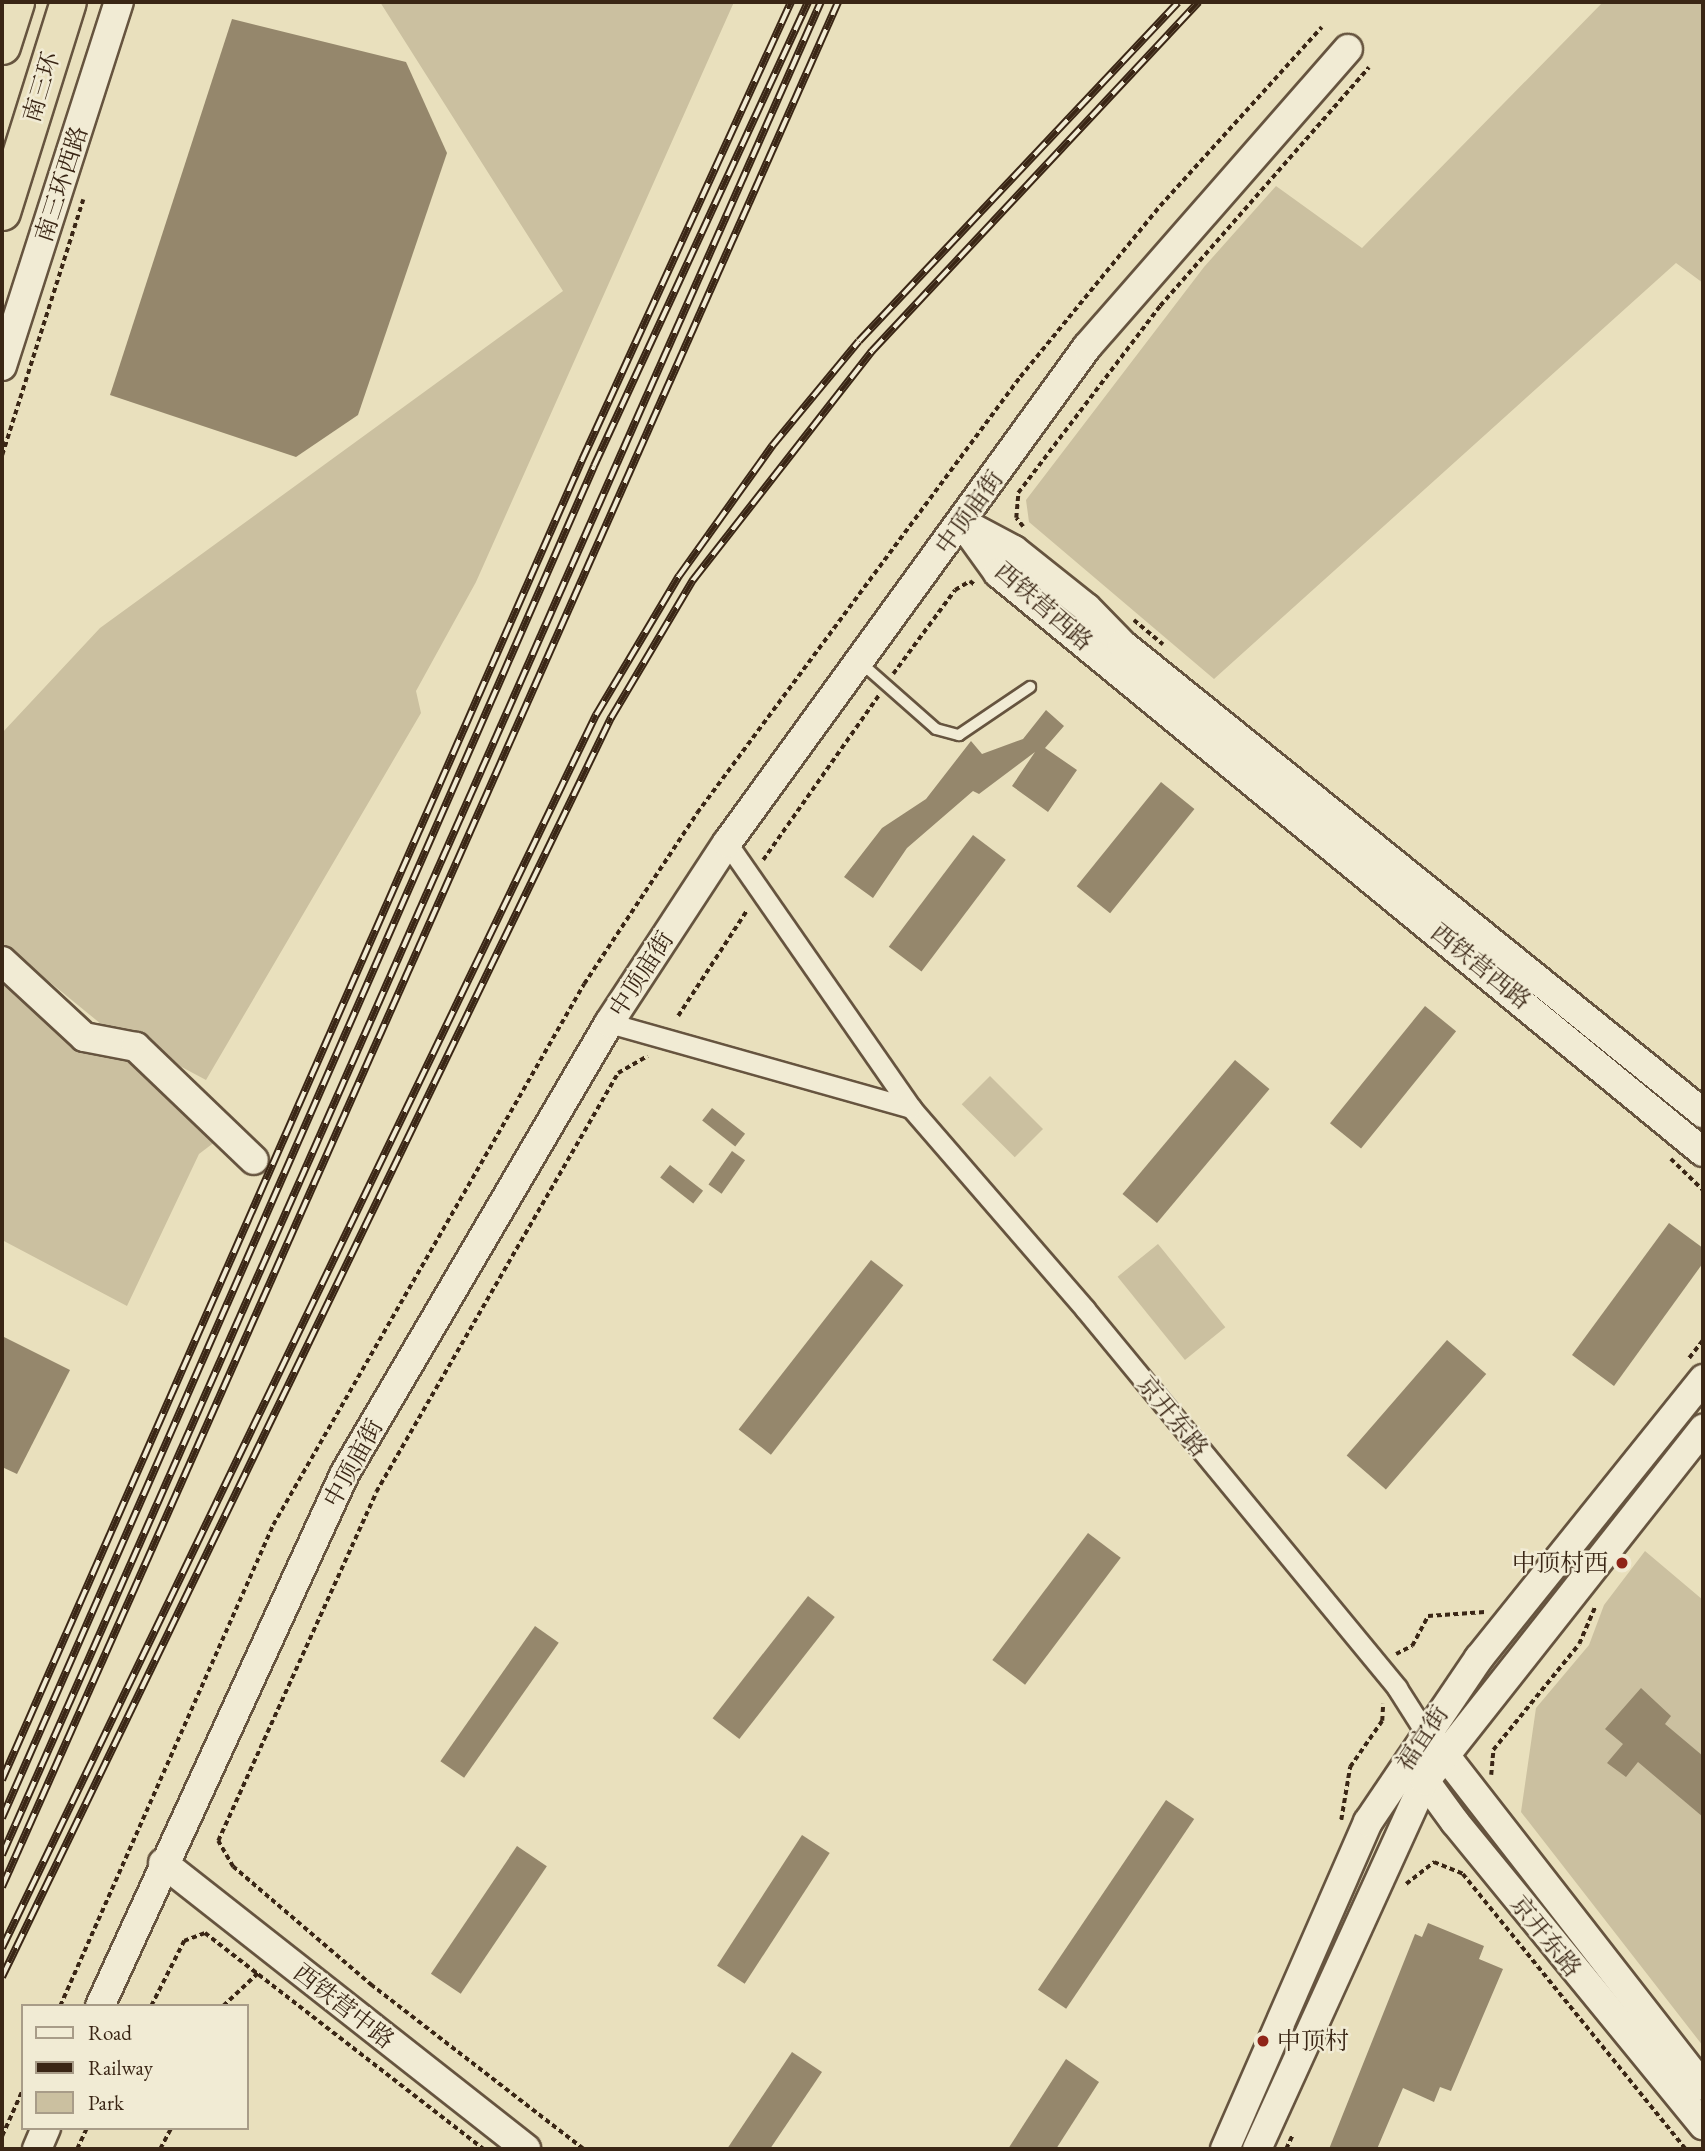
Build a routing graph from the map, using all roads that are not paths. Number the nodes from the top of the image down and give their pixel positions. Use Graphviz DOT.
graph roads {
  1 [pos="16,2"];
  2 [pos="68,2"];
  3 [pos="120,2"];
  4 [pos="2,46"];
  5 [pos="1359,58"];
  6 [pos="2,212"];
  7 [pos="2,366"];
  8 [pos="962,523"];
  9 [pos="860,661"];
  10 [pos="1030,687"];
  11 [pos="727,843"];
  12 [pos="2,961"];
  13 [pos="609,1023"];
  14 [pos="911,1108"];
  15 [pos="1703,1113"];
  16 [pos="1703,1152"];
  17 [pos="254,1160"];
  18 [pos="1703,1379"];
  19 [pos="1703,1429"];
  20 [pos="1424,1732"];
  21 [pos="1444,1752"];
  22 [pos="1425,1781"];
  23 [pos="163,1863"];
  24 [pos="101,2004"];
  25 [pos="1703,2086"];
  26 [pos="1703,2125"];
  27 [pos="45,2130"];
  28 [pos="37,2149"];
  29 [pos="526,2149"];
  30 [pos="1225,2149"];
  31 [pos="1256,2149"];
  1 -- 4 [label="highway, 南三环"];
  2 -- 6 [label="highway, 南三环"];
  3 -- 7 [label="street, 南三环西路"];
  5 -- 8 [label="street, 中顶庙街"];
  8 -- 9 [label="street, 中顶庙街"];
  8 -- 15 [label="street, 西铁营西路"];
  8 -- 16 [label="street, 西铁营西路"];
  9 -- 10 [label="lane"];
  9 -- 11 [label="street, 中顶庙街"];
  11 -- 13 [label="street, 中顶庙街"];
  11 -- 14 [label="street"];
  12 -- 17 [label="street"];
  13 -- 14 [label="street"];
  13 -- 23 [label="street, 中顶庙街"];
  14 -- 20 [label="street, 京开东路"];
  18 -- 20 [label="street, 福宜街"];
  19 -- 21 [label="street, 福宜街"];
  20 -- 21 [label="street, 京开东路"];
  20 -- 22 [label="street"];
  20 -- 30 [label="street, 福宜街"];
  21 -- 22 [label="street, 福宜街"];
  21 -- 25 [label="street, 京开东路"];
  22 -- 26 [label="street, 京开东路"];
  22 -- 31 [label="street, 福宜街"];
  23 -- 24 [label="street, 中顶庙街"];
  23 -- 29 [label="street, 西铁营中路"];
  27 -- 28 [label="street"];
}
